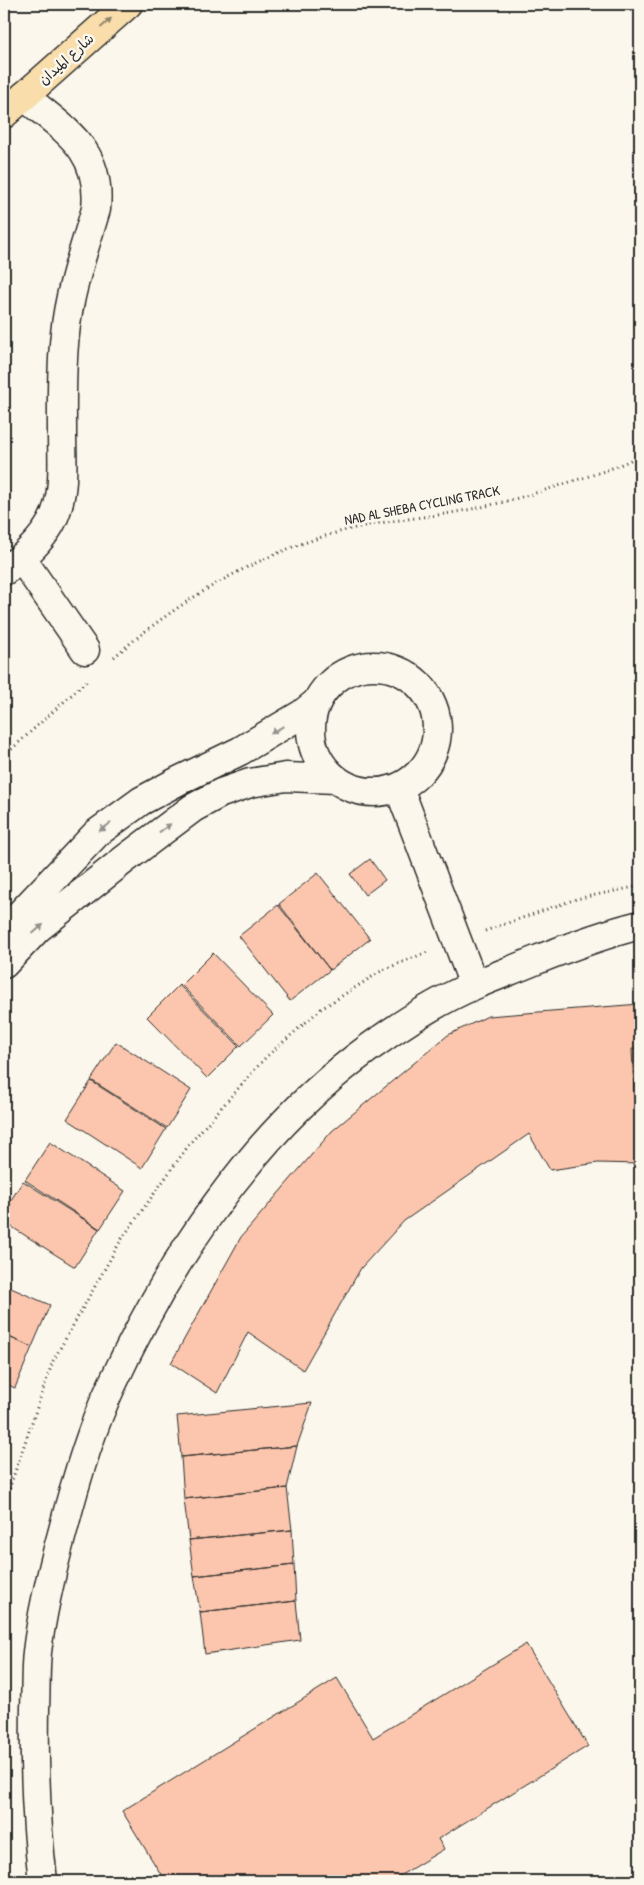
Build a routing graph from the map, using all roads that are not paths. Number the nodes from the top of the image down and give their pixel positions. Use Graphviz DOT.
graph roads {
  1 [pos="128,4"];
  2 [pos="14,105"];
  3 [pos="13,565"];
  4 [pos="85,650"];
  5 [pos="317,702"];
  6 [pos="336,779"];
  7 [pos="398,788"];
  8 [pos="640,925"];
  9 [pos="4,931"];
  10 [pos="4,964"];
  11 [pos="474,985"];
  12 [pos="44,1881"];
  2 -- 1 [label="main road, شارع الميدان, one-way"];
  2 -- 3 [label="street"];
  3 -- 4 [label="street"];
  5 -- 6 [label="street"];
  5 -- 7 [label="street"];
  5 -- 9 [label="street, one-way"];
  6 -- 7 [label="street"];
  10 -- 6 [label="street, one-way"];
  7 -- 11 [label="street"];
  8 -- 11 [label="street"];
  11 -- 12 [label="street"];
}
